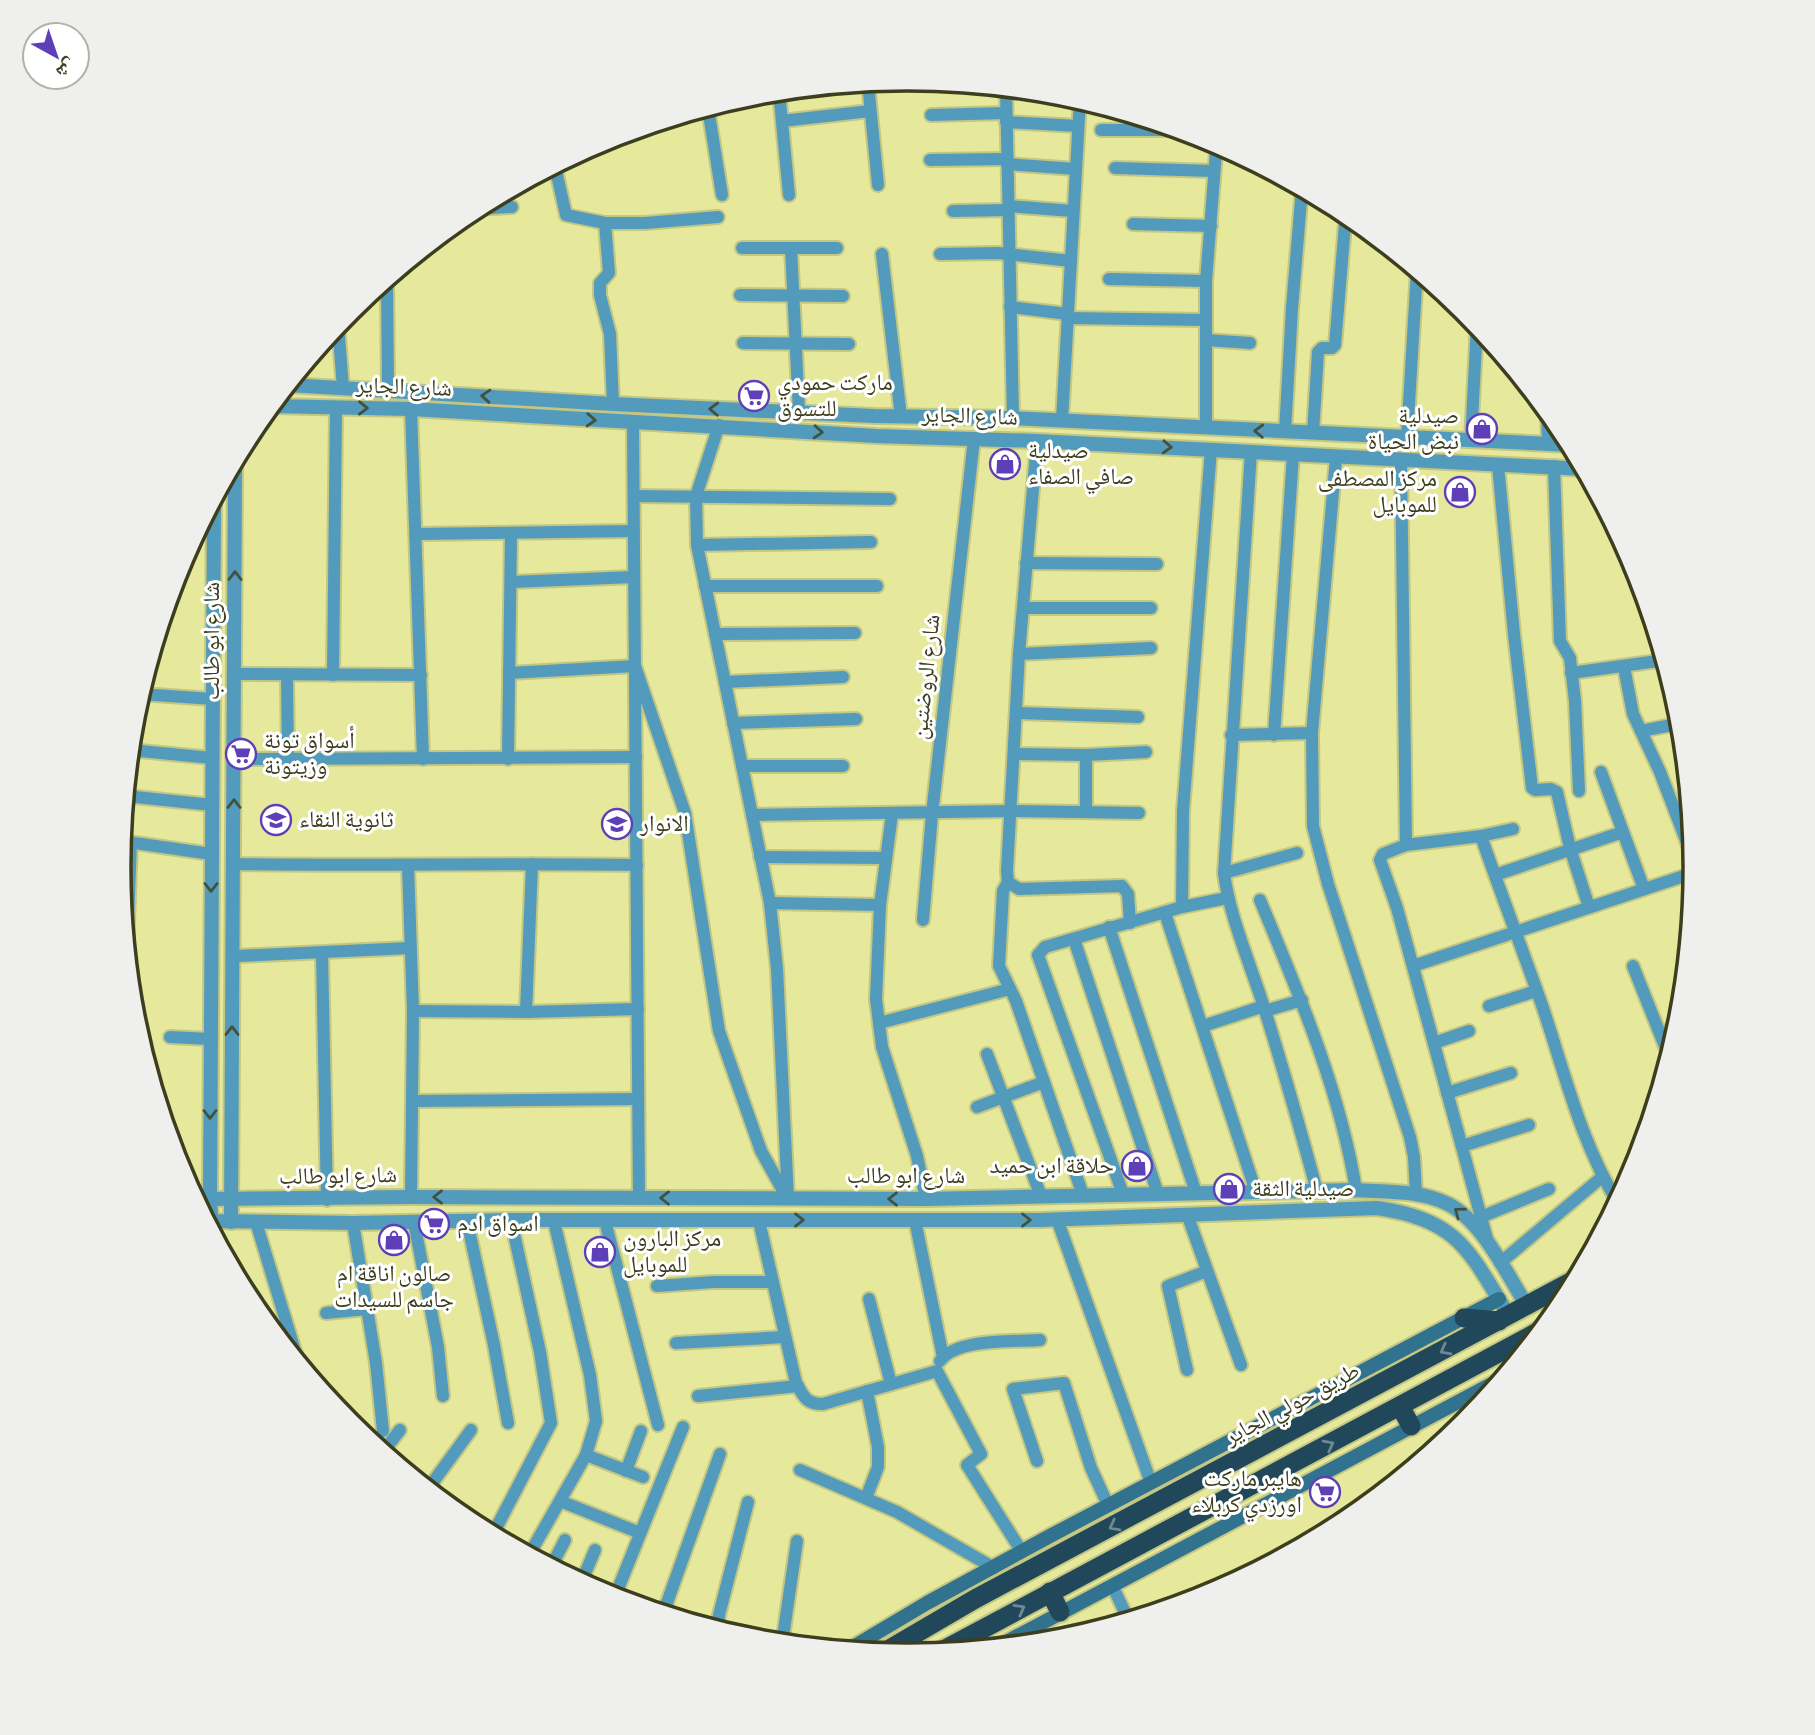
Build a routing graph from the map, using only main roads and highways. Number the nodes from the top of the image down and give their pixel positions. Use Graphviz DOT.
graph roads {
  1 [pos="1560,1288"];
  2 [pos="1502,1312"];
  3 [pos="1464,1318"];
  4 [pos="1525,1339"];
  5 [pos="1482,1389"];
  6 [pos="1401,1406"];
  7 [pos="1411,1426"];
  8 [pos="1151,1483"];
  9 [pos="1158,1502"];
  10 [pos="1050,1592"];
  11 [pos="1060,1612"];
  12 [pos="1017,1636"];
  13 [pos="861,1642"];
  14 [pos="958,1642"];
  15 [pos="898,1644"];
  1 -- 2 [label="highway, طريق حولي الجاير"];
  2 -- 3 [label="highway"];
  2 -- 9 [label="highway, طريق حولي الجاير, one-way"];
  3 -- 8 [label="main road"];
  4 -- 6 [label="highway"];
  5 -- 7 [label="main road"];
  6 -- 7 [label="highway"];
  10 -- 6 [label="highway, one-way"];
  7 -- 11 [label="main road"];
  8 -- 9 [label="highway"];
  8 -- 13 [label="main road"];
  9 -- 15 [label="highway, طريق حولي الجاير, one-way"];
  10 -- 11 [label="highway"];
  14 -- 10 [label="highway, one-way"];
  11 -- 12 [label="main road"];
}
